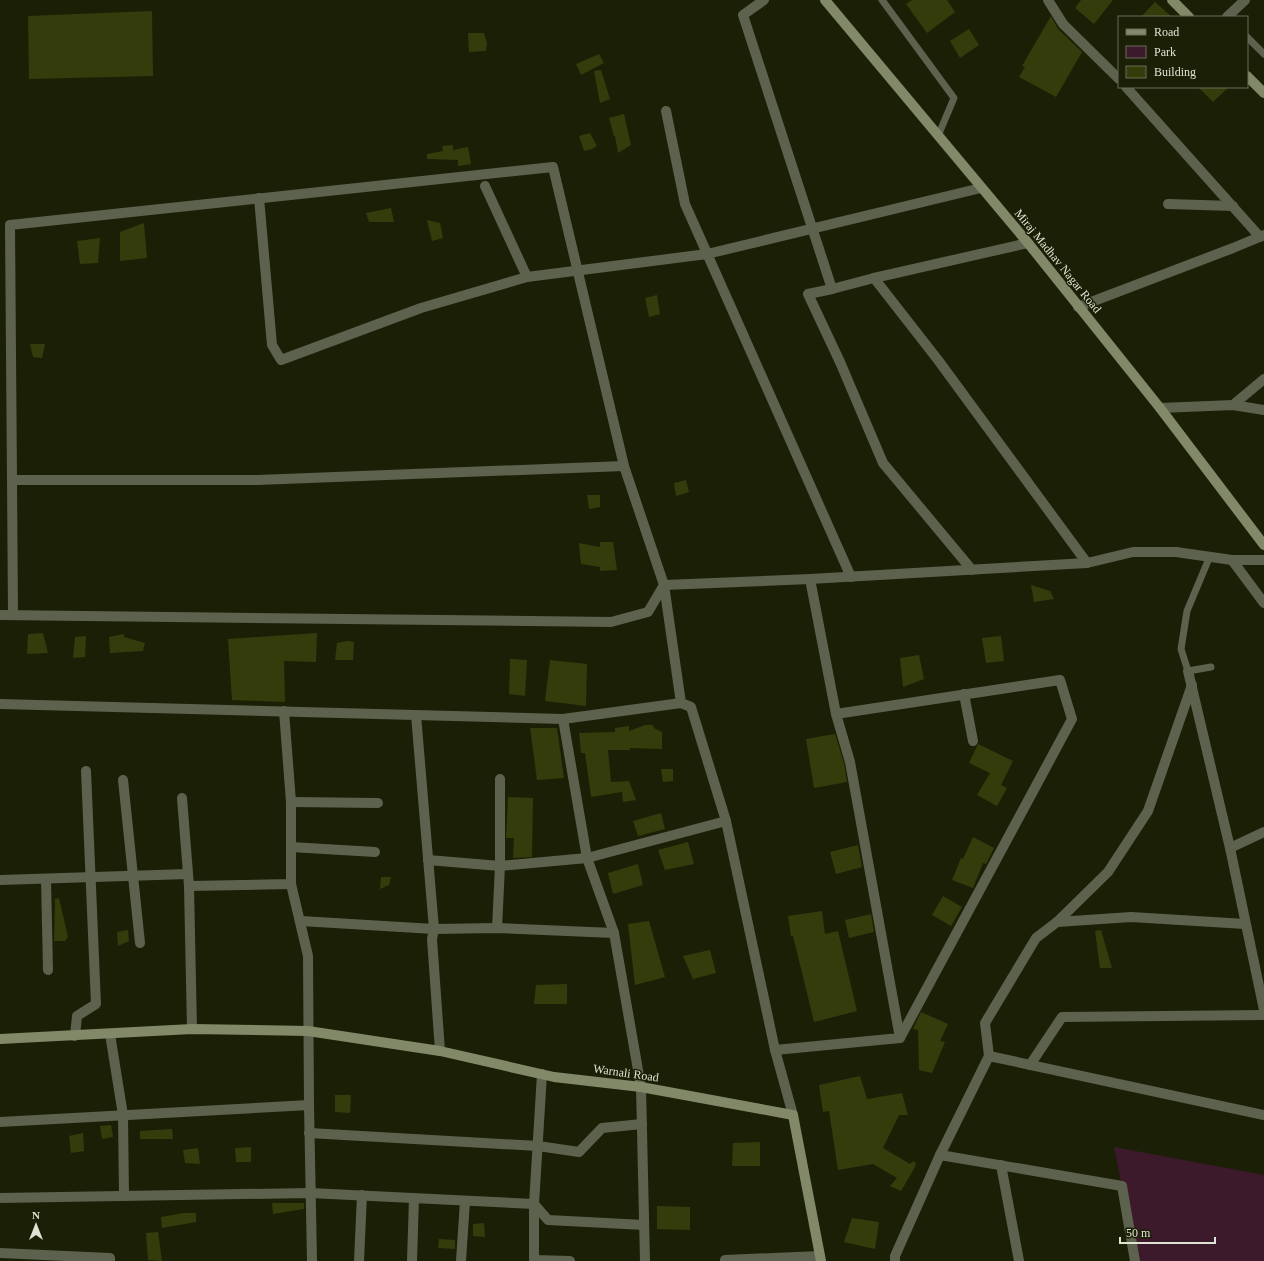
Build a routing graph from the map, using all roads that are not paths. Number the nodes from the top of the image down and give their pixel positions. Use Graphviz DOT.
graph roads {
  1 [pos="764,0"];
  2 [pos="825,0"];
  3 [pos="882,0"];
  4 [pos="1048,0"];
  5 [pos="1172,0"];
  6 [pos="1245,0"];
  7 [pos="1188,16"];
  8 [pos="1229,16"];
  9 [pos="1248,38"];
  10 [pos="1264,54"];
  11 [pos="1248,77"];
  12 [pos="1118,78"];
  13 [pos="1127,88"];
  14 [pos="1264,93"];
  15 [pos="666,111"];
  16 [pos="938,136"];
  17 [pos="485,186"];
  18 [pos="981,188"];
  19 [pos="259,198"];
  20 [pos="1168,204"];
  21 [pos="1233,206"];
  22 [pos="812,229"];
  23 [pos="1262,236"];
  24 [pos="1028,243"];
  25 [pos="707,254"];
  26 [pos="577,271"];
  27 [pos="526,277"];
  28 [pos="874,278"];
  29 [pos="832,289"];
  30 [pos="1078,307"];
  31 [pos="1264,379"];
  32 [pos="1233,405"];
  33 [pos="1160,408"];
  34 [pos="1264,410"];
  35 [pos="624,466"];
  36 [pos="12,480"];
  37 [pos="1264,545"];
  38 [pos="1210,556"];
  39 [pos="1232,560"];
  40 [pos="1264,560"];
  41 [pos="1087,563"];
  42 [pos="972,570"];
  43 [pos="851,577"];
  44 [pos="810,579"];
  45 [pos="664,585"];
  46 [pos="1264,603"];
  47 [pos="0,615"];
  48 [pos="13,615"];
  49 [pos="1211,667"];
  50 [pos="1188,671"];
  51 [pos="1192,685"];
  52 [pos="964,694"];
  53 [pos="681,703"];
  54 [pos="0,704"];
  55 [pos="284,711"];
  56 [pos="836,714"];
  57 [pos="416,715"];
  58 [pos="563,719"];
  59 [pos="973,741"];
  60 [pos="86,771"];
  61 [pos="500,779"];
  62 [pos="124,780"];
  63 [pos="182,798"];
  64 [pos="291,802"];
  65 [pos="378,803"];
  66 [pos="726,821"];
  67 [pos="1264,832"];
  68 [pos="291,847"];
  69 [pos="1230,848"];
  70 [pos="375,852"];
  71 [pos="587,858"];
  72 [pos="428,860"];
  73 [pos="500,866"];
  74 [pos="188,874"];
  75 [pos="133,876"];
  76 [pos="90,877"];
  77 [pos="46,879"];
  78 [pos="0,880"];
  79 [pos="292,884"];
  80 [pos="189,886"];
  81 [pos="301,920"];
  82 [pos="1057,922"];
  83 [pos="1245,924"];
  84 [pos="497,928"];
  85 [pos="434,929"];
  86 [pos="614,933"];
  87 [pos="140,943"];
  88 [pos="48,970"];
  89 [pos="1264,1010"];
  90 [pos="1264,1015"];
  91 [pos="192,1029"];
  92 [pos="308,1031"];
  93 [pos="110,1034"];
  94 [pos="75,1036"];
  95 [pos="900,1038"];
  96 [pos="0,1039"];
  97 [pos="775,1050"];
  98 [pos="440,1051"];
  99 [pos="989,1056"];
  100 [pos="1030,1065"];
  101 [pos="542,1074"];
  102 [pos="641,1087"];
  103 [pos="309,1105"];
  104 [pos="124,1115"];
  105 [pos="793,1115"];
  106 [pos="1264,1115"];
  107 [pos="0,1122"];
  108 [pos="642,1124"];
  109 [pos="309,1133"];
  110 [pos="538,1146"];
  111 [pos="940,1155"];
  112 [pos="1001,1166"];
  113 [pos="310,1193"];
  114 [pos="124,1196"];
  115 [pos="362,1196"];
  116 [pos="0,1198"];
  117 [pos="414,1198"];
  118 [pos="465,1201"];
  119 [pos="534,1204"];
  120 [pos="644,1225"];
  121 [pos="0,1253"];
  122 [pos="821,1259"];
  123 [pos="534,1260"];
  124 [pos="725,1260"];
  125 [pos="110,1261"];
  126 [pos="312,1261"];
  127 [pos="359,1261"];
  128 [pos="412,1261"];
  129 [pos="461,1261"];
  130 [pos="570,1261"];
  131 [pos="645,1261"];
  132 [pos="720,1261"];
  133 [pos="729,1261"];
  134 [pos="895,1261"];
  135 [pos="1019,1261"];
  136 [pos="1135,1261"];
  1 -- 22 [label="street"];
  2 -- 16 [label="main road, Miraj Madhav Nagar Road"];
  3 -- 16 [label="lane"];
  4 -- 12 [label="street"];
  5 -- 7 [label="main road"];
  6 -- 8 [label="street"];
  9 -- 10 [label="lane"];
  11 -- 14 [label="main road"];
  13 -- 21 [label="street"];
  15 -- 25 [label="street"];
  16 -- 18 [label="main road, Miraj Madhav Nagar Road"];
  17 -- 27 [label="street"];
  18 -- 22 [label="street"];
  18 -- 24 [label="main road, Miraj Madhav Nagar Road"];
  19 -- 26 [label="street"];
  19 -- 27 [label="street"];
  19 -- 36 [label="street"];
  20 -- 21 [label="street"];
  21 -- 23 [label="street"];
  22 -- 25 [label="street"];
  22 -- 29 [label="street"];
  23 -- 30 [label="street"];
  24 -- 28 [label="street"];
  24 -- 30 [label="main road, Miraj Madhav Nagar Road"];
  25 -- 26 [label="street"];
  25 -- 43 [label="street"];
  26 -- 27 [label="street"];
  26 -- 35 [label="street"];
  28 -- 29 [label="street"];
  28 -- 41 [label="street"];
  29 -- 42 [label="street"];
  30 -- 33 [label="main road, Miraj Madhav Nagar Road"];
  31 -- 32 [label="street"];
  32 -- 33 [label="street"];
  32 -- 34 [label="street"];
  33 -- 37 [label="main road, Miraj Madhav Nagar Road"];
  35 -- 36 [label="street"];
  35 -- 45 [label="street"];
  36 -- 48 [label="street"];
  38 -- 39 [label="street"];
  38 -- 41 [label="street"];
  38 -- 50 [label="lane"];
  39 -- 40 [label="street"];
  39 -- 46 [label="street"];
  41 -- 42 [label="street"];
  42 -- 43 [label="street"];
  43 -- 44 [label="street"];
  44 -- 45 [label="street"];
  44 -- 56 [label="street"];
  45 -- 48 [label="street"];
  45 -- 53 [label="street"];
  47 -- 48 [label="street"];
  49 -- 50 [label="lane"];
  50 -- 51 [label="street"];
  51 -- 69 [label="street"];
  51 -- 82 [label="street"];
  52 -- 56 [label="street"];
  52 -- 59 [label="street"];
  52 -- 95 [label="street"];
  53 -- 58 [label="street"];
  53 -- 66 [label="street"];
  54 -- 55 [label="street"];
  55 -- 57 [label="street"];
  55 -- 64 [label="street"];
  56 -- 95 [label="street"];
  57 -- 58 [label="street"];
  57 -- 72 [label="street"];
  58 -- 71 [label="street"];
  60 -- 76 [label="street"];
  61 -- 73 [label="street"];
  62 -- 75 [label="street"];
  63 -- 74 [label="street"];
  64 -- 65 [label="street"];
  64 -- 68 [label="street"];
  66 -- 71 [label="street"];
  66 -- 97 [label="street"];
  67 -- 69 [label="street"];
  68 -- 70 [label="street"];
  68 -- 79 [label="street"];
  69 -- 83 [label="street"];
  71 -- 73 [label="street"];
  71 -- 86 [label="street"];
  72 -- 73 [label="street"];
  72 -- 85 [label="street"];
  73 -- 84 [label="street"];
  74 -- 75 [label="street"];
  74 -- 80 [label="street"];
  75 -- 76 [label="street"];
  75 -- 87 [label="street"];
  76 -- 77 [label="street"];
  76 -- 94 [label="street"];
  77 -- 78 [label="street"];
  77 -- 88 [label="street"];
  79 -- 80 [label="street"];
  79 -- 81 [label="street"];
  80 -- 91 [label="street"];
  81 -- 85 [label="street"];
  81 -- 92 [label="street"];
  82 -- 83 [label="street"];
  82 -- 99 [label="street"];
  83 -- 89 [label="street"];
  84 -- 85 [label="street"];
  84 -- 86 [label="street"];
  85 -- 98 [label="street"];
  86 -- 102 [label="street"];
  90 -- 100 [label="street"];
  91 -- 92 [label="main road, Warnali Road"];
  91 -- 93 [label="main road, Warnali Road"];
  92 -- 98 [label="main road, Warnali Road"];
  92 -- 103 [label="street"];
  93 -- 94 [label="main road, Warnali Road"];
  93 -- 104 [label="street"];
  94 -- 96 [label="main road, Warnali Road"];
  95 -- 97 [label="street"];
  97 -- 105 [label="street"];
  98 -- 101 [label="main road, Warnali Road"];
  99 -- 100 [label="street"];
  99 -- 111 [label="street"];
  100 -- 106 [label="street"];
  101 -- 102 [label="main road, Warnali Road"];
  101 -- 110 [label="street"];
  102 -- 105 [label="main road, Warnali Road"];
  102 -- 108 [label="street"];
  103 -- 104 [label="street"];
  103 -- 109 [label="street"];
  104 -- 107 [label="street"];
  104 -- 114 [label="street"];
  105 -- 122 [label="main road"];
  108 -- 110 [label="street"];
  108 -- 120 [label="street"];
  109 -- 110 [label="street"];
  109 -- 113 [label="street"];
  110 -- 119 [label="street"];
  111 -- 112 [label="street"];
  111 -- 134 [label="street"];
  112 -- 135 [label="street"];
  112 -- 136 [label="street"];
  113 -- 114 [label="street"];
  113 -- 115 [label="street"];
  113 -- 126 [label="street"];
  114 -- 116 [label="street"];
  115 -- 117 [label="street"];
  115 -- 127 [label="street"];
  117 -- 118 [label="street"];
  117 -- 128 [label="street"];
  118 -- 119 [label="street"];
  118 -- 129 [label="street"];
  119 -- 120 [label="street"];
  119 -- 123 [label="street"];
  120 -- 131 [label="street"];
  121 -- 125 [label="street"];
  122 -- 124 [label="street"];
  123 -- 130 [label="street"];
  124 -- 132 [label="street"];
  124 -- 133 [label="street"];
}
